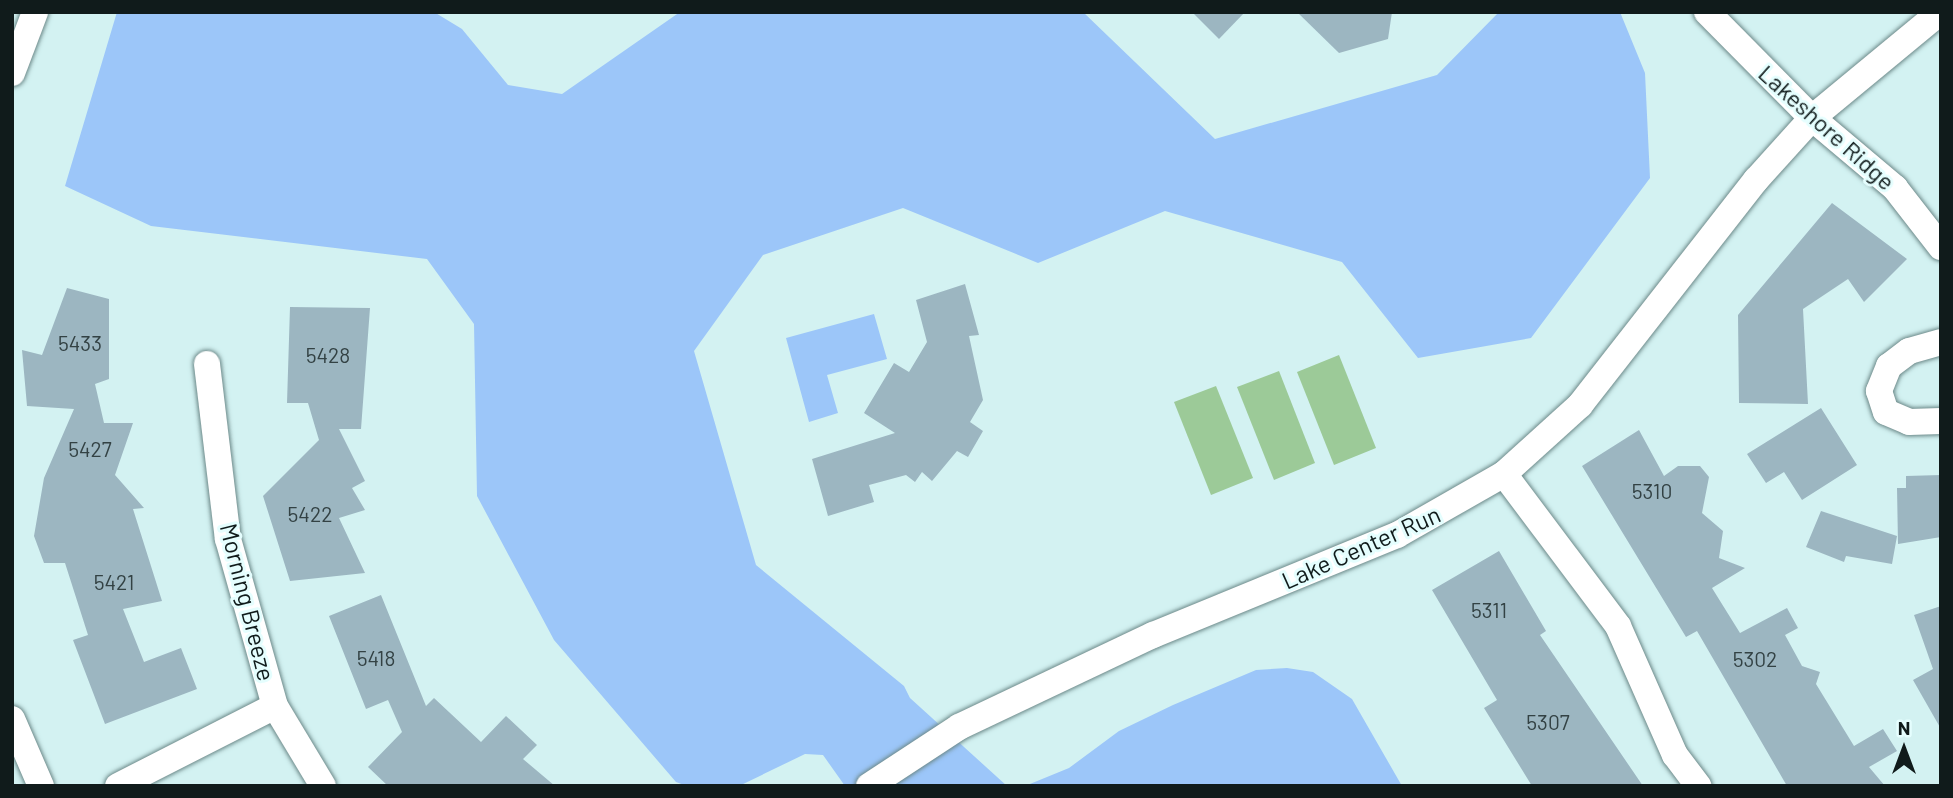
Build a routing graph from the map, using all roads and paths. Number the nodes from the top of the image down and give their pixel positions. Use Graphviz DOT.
graph roads {
  1 [pos="35,12"];
  2 [pos="1707,12"];
  3 [pos="1940,12"];
  4 [pos="12,72"];
  5 [pos="1812,118"];
  6 [pos="1941,247"];
  7 [pos="1941,342"];
  8 [pos="207,364"];
  9 [pos="1941,421"];
  10 [pos="1504,474"];
  11 [pos="275,706"];
  12 [pos="12,719"];
  13 [pos="41,786"];
  14 [pos="118,786"];
  15 [pos="323,786"];
  16 [pos="869,786"];
  17 [pos="1698,786"];
  1 -- 4 [label="street"];
  2 -- 5 [label="street, Lakeshore Ridge"];
  3 -- 5 [label="street, Lake Center Run"];
  5 -- 6 [label="street, Lakeshore Ridge"];
  5 -- 10 [label="street, Lake Center Run"];
  7 -- 9 [label="street"];
  8 -- 11 [label="street, Morning Breeze"];
  10 -- 16 [label="street, Lake Center Run"];
  10 -- 17 [label="street"];
  11 -- 14 [label="street"];
  11 -- 15 [label="street, Morning Breeze"];
  12 -- 13 [label="street"];
}
